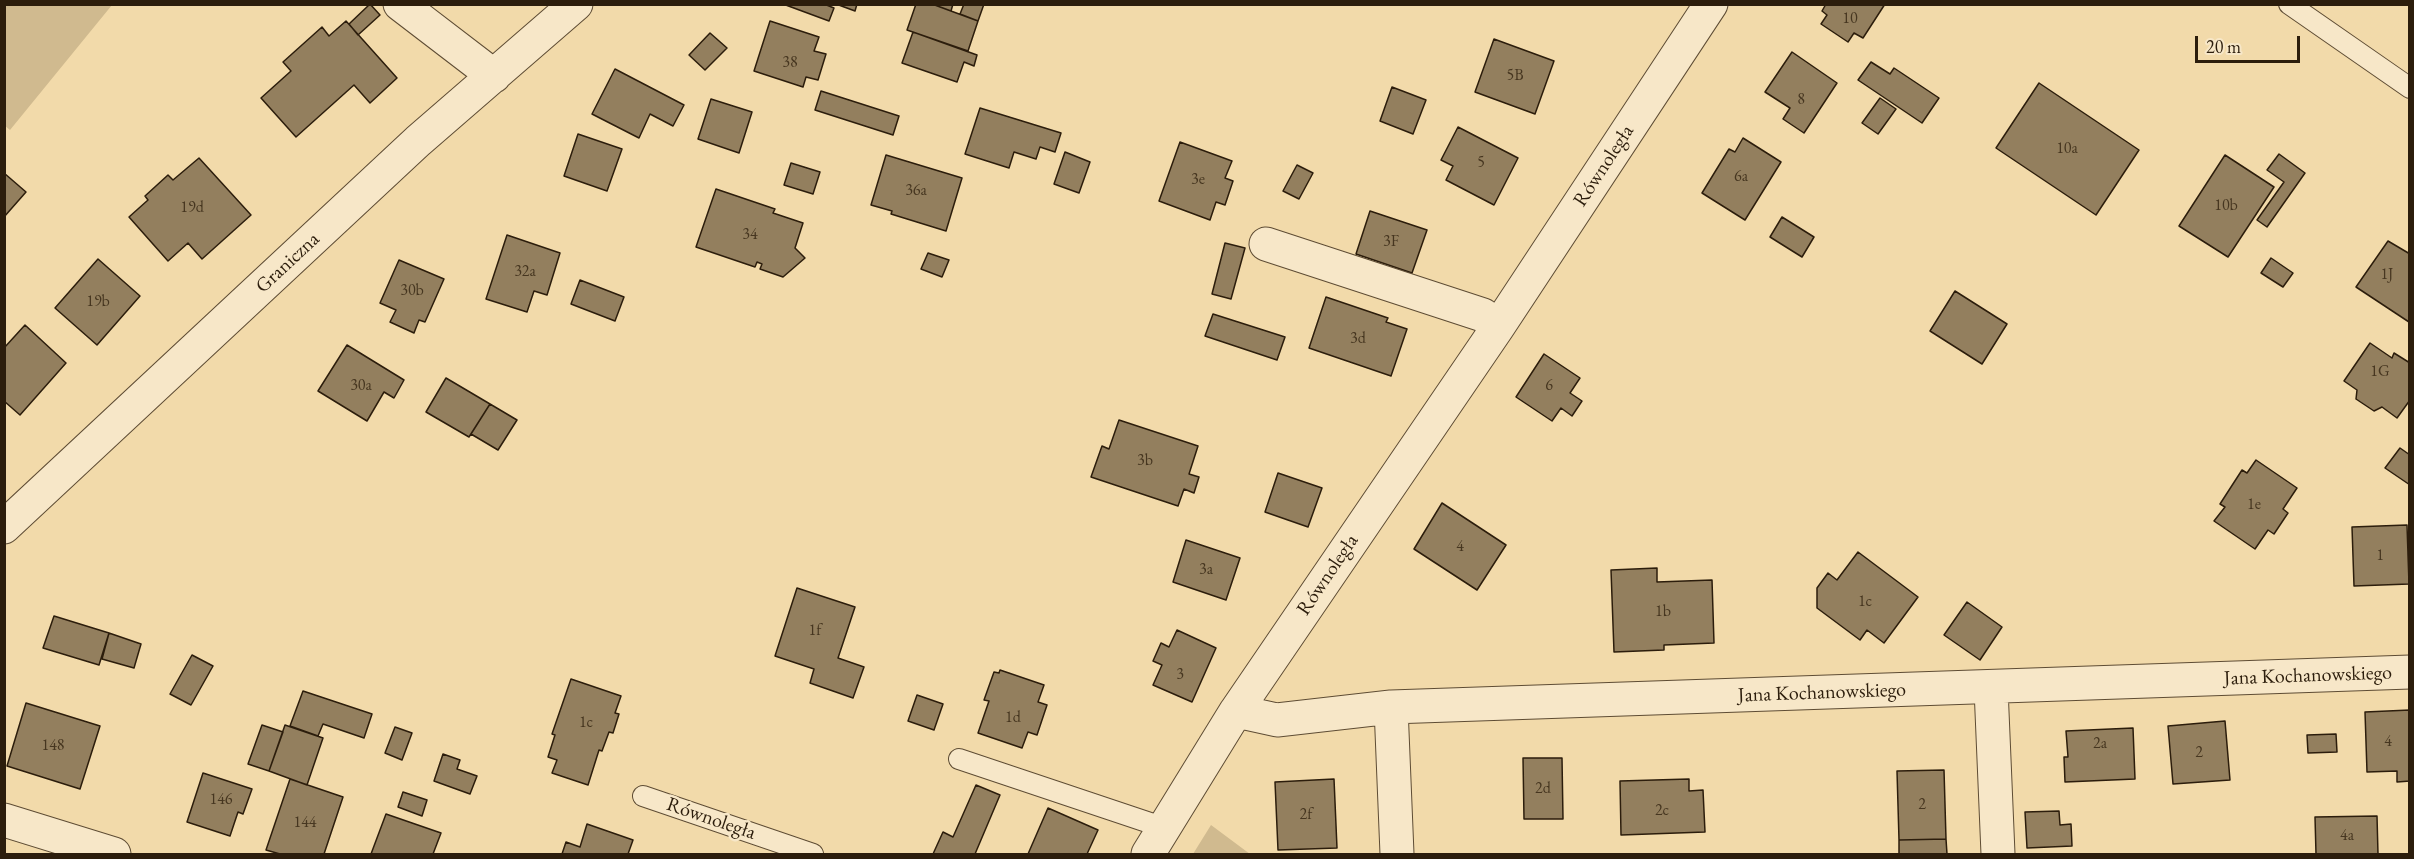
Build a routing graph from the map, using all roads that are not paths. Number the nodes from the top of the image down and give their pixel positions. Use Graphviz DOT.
graph roads {
  1 [pos="400,4"];
  2 [pos="576,4"];
  3 [pos="1711,4"];
  4 [pos="2289,4"];
  5 [pos="494,76"];
  6 [pos="2409,88"];
  7 [pos="1266,244"];
  8 [pos="1498,327"];
  9 [pos="4,527"];
  10 [pos="2409,672"];
  11 [pos="1991,688"];
  12 [pos="1391,707"];
  13 [pos="1236,711"];
  14 [pos="959,759"];
  15 [pos="642,796"];
  16 [pos="4,820"];
  17 [pos="1156,841"];
  18 [pos="114,855"];
  19 [pos="813,855"];
  20 [pos="1397,855"];
  21 [pos="1998,855"];
  1 -- 5 [label="street"];
  2 -- 5 [label="street, Graniczna"];
  3 -- 8 [label="street, Równoległa"];
  4 -- 6 [label="lane"];
  5 -- 9 [label="street, Graniczna"];
  7 -- 8 [label="street"];
  8 -- 13 [label="street, Równoległa"];
  10 -- 11 [label="street, Jana Kochanowskiego"];
  11 -- 12 [label="street, Jana Kochanowskiego"];
  11 -- 21 [label="street"];
  12 -- 13 [label="street, Jana Kochanowskiego"];
  12 -- 20 [label="street"];
  13 -- 17 [label="street, Równoległa"];
  14 -- 17 [label="lane, Równoległa"];
  15 -- 19 [label="lane, Równoległa"];
  16 -- 18 [label="street"];
}
